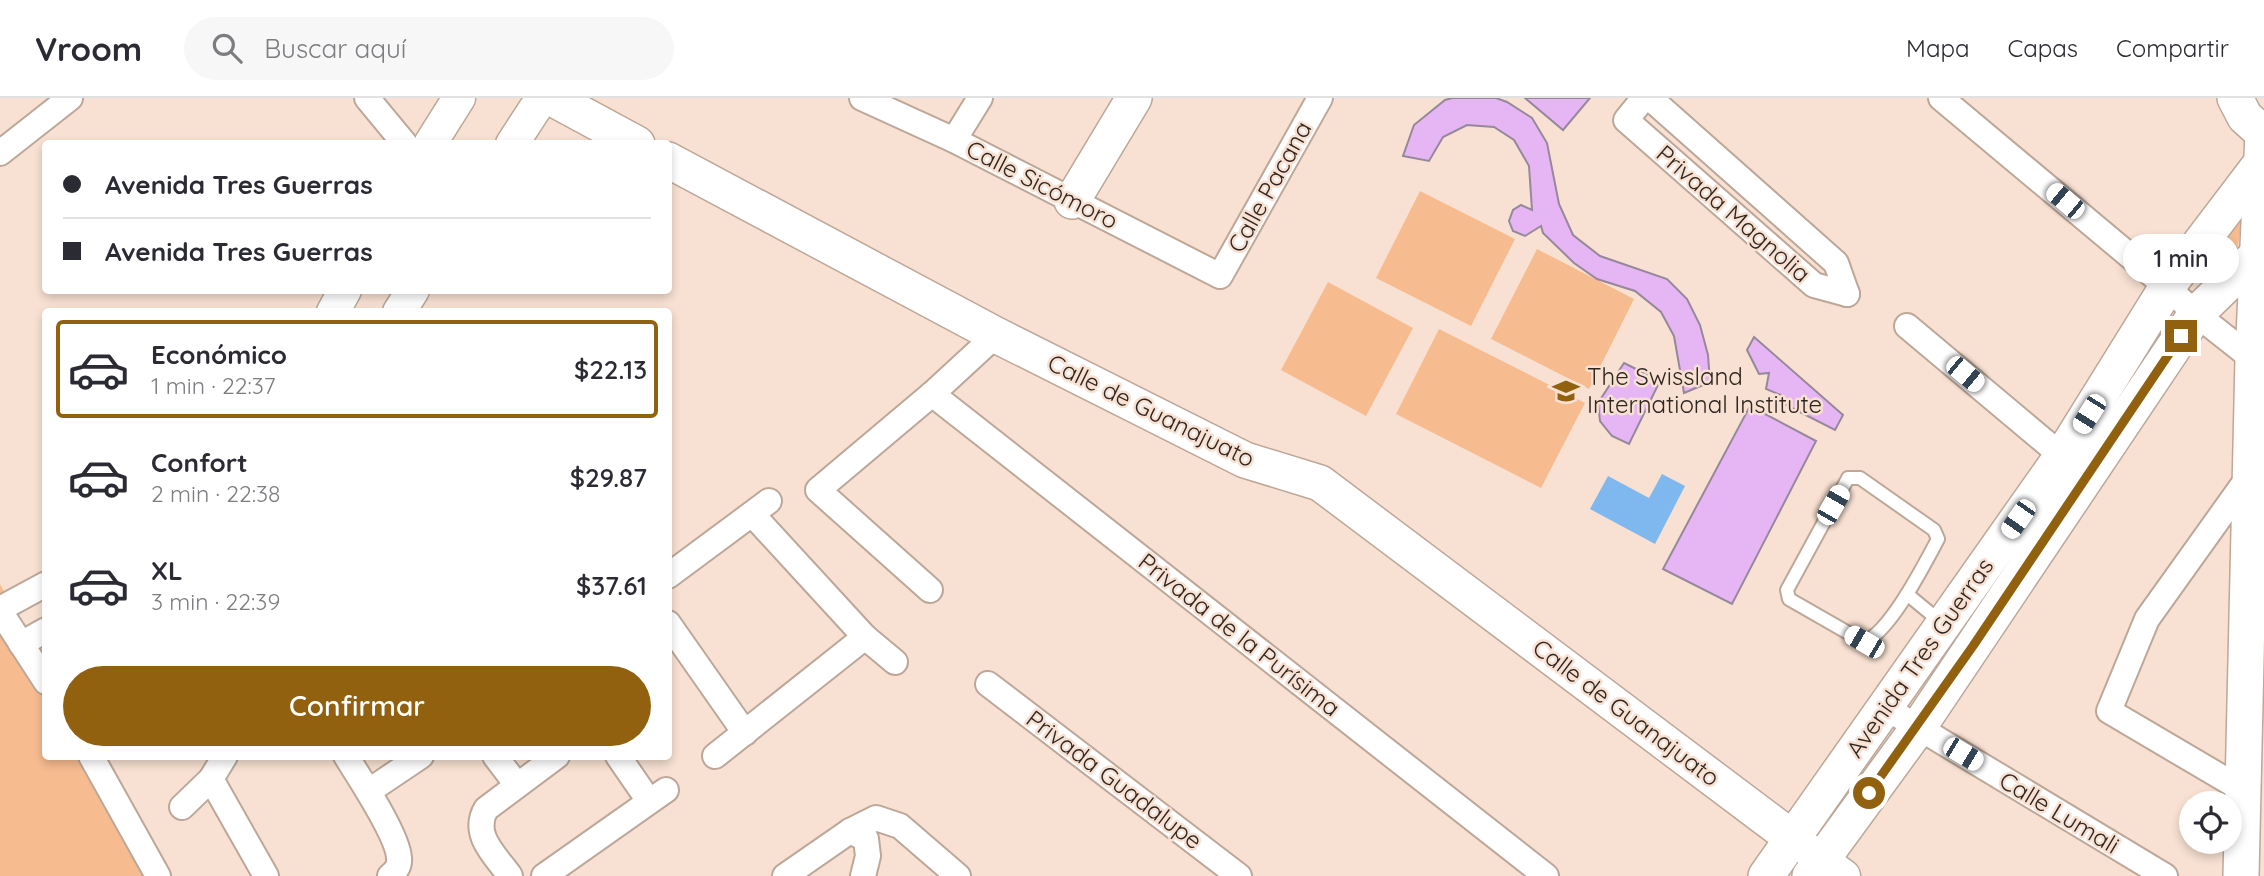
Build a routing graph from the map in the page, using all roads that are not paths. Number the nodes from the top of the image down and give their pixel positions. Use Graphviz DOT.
graph roads {
  1 [pos="70,98"];
  2 [pos="367,98"];
  3 [pos="459,98"];
  4 [pos="542,98"];
  5 [pos="552,98"];
  6 [pos="862,98"];
  7 [pos="980,98"];
  8 [pos="1134,98"];
  9 [pos="1320,98"];
  10 [pos="1644,98"];
  11 [pos="1650,98"];
  12 [pos="1941,98"];
  13 [pos="2235,98"];
  14 [pos="402,140"];
  15 [pos="432,140"];
  16 [pos="515,140"];
  17 [pos="630,140"];
  18 [pos="954,140"];
  19 [pos="2263,143"];
  20 [pos="0,153"];
  21 [pos="672,162"];
  22 [pos="1748,186"];
  23 [pos="1072,201"];
  24 [pos="1730,211"];
  25 [pos="2261,251"];
  26 [pos="1220,276"];
  27 [pos="2167,287"];
  28 [pos="2196,314"];
  29 [pos="1907,326"];
  30 [pos="996,335"];
  31 [pos="2253,359"];
  32 [pos="932,394"];
  33 [pos="2062,456"];
  34 [pos="2251,474"];
  35 [pos="672,573"];
  36 [pos="42,586"];
  37 [pos="930,590"];
  38 [pos="1907,594"];
  39 [pos="0,610"];
  40 [pos="672,628"];
  41 [pos="42,632"];
  42 [pos="1959,636"];
  43 [pos="865,637"];
  44 [pos="21,644"];
  45 [pos="895,662"];
  46 [pos="42,676"];
  47 [pos="988,684"];
  48 [pos="1886,708"];
  49 [pos="1917,727"];
  50 [pos="745,733"];
  51 [pos="715,756"];
  52 [pos="93,760"];
  53 [pos="223,760"];
  54 [pos="349,760"];
  55 [pos="415,760"];
  56 [pos="498,760"];
  57 [pos="551,760"];
  58 [pos="622,760"];
  59 [pos="211,779"];
  60 [pos="517,785"];
  61 [pos="2243,790"];
  62 [pos="369,791"];
  63 [pos="183,807"];
  64 [pos="850,831"];
  65 [pos="1792,838"];
  66 [pos="1825,871"];
  67 [pos="394,872"];
  68 [pos="158,876"];
  69 [pos="266,876"];
  70 [pos="510,876"];
  71 [pos="544,876"];
  72 [pos="785,876"];
  73 [pos="863,876"];
  74 [pos="958,876"];
  75 [pos="1239,876"];
  76 [pos="1546,876"];
  77 [pos="1766,876"];
  78 [pos="2165,876"];
  79 [pos="2241,876"];
  1 -- 20 [label="street"];
  2 -- 14 [label="street"];
  3 -- 15 [label="street"];
  4 -- 16 [label="street"];
  5 -- 17 [label="main road"];
  6 -- 18 [label="street, Calle Sicómoro"];
  7 -- 18 [label="street"];
  8 -- 23 [label="main road"];
  9 -- 26 [label="street, Calle Pacana"];
  10 -- 24 [label="street, Privada Magnolia"];
  11 -- 22 [label="street, Privada Magnolia"];
  12 -- 27 [label="street"];
  13 -- 19 [label="main road"];
  18 -- 23 [label="street, Calle Sicómoro"];
  19 -- 25 [label="main road"];
  19 -- 27 [label="main road, Avenida Tres Guerras"];
  21 -- 30 [label="main road, Calle de Guanajuato"];
  22 -- 24 [label="street"];
  22 -- 24 [label="street, Privada Magnolia"];
  23 -- 26 [label="street, Calle Sicómoro"];
  25 -- 28 [label="main road, Avenida Tres Guerras"];
  25 -- 31 [label="main road"];
  27 -- 28 [label="street"];
  27 -- 33 [label="main road, Avenida Tres Guerras"];
  28 -- 31 [label="street"];
  28 -- 42 [label="main road, Avenida Tres Guerras"];
  29 -- 33 [label="street"];
  30 -- 32 [label="street"];
  30 -- 65 [label="main road, Calle de Guanajuato"];
  31 -- 34 [label="main road"];
  32 -- 37 [label="street"];
  32 -- 76 [label="street, Privada de la Purísima"];
  33 -- 42 [label="main road, Avenida Tres Guerras"];
  34 -- 61 [label="main road"];
  34 -- 61 [label="street"];
  35 -- 43 [label="street"];
  36 -- 39 [label="street"];
  38 -- 38 [label="lane"];
  38 -- 42 [label="lane"];
  39 -- 44 [label="street"];
  40 -- 50 [label="street"];
  41 -- 44 [label="street"];
  42 -- 48 [label="main road, Avenida Tres Guerras"];
  42 -- 49 [label="main road, Avenida Tres Guerras"];
  43 -- 45 [label="street"];
  43 -- 50 [label="street"];
  44 -- 46 [label="street"];
  47 -- 75 [label="street, Privada Guadalupe"];
  48 -- 49 [label="street, Calle Lumali"];
  48 -- 65 [label="main road, Avenida Tres Guerras"];
  49 -- 66 [label="main road, Avenida Tres Guerras"];
  49 -- 78 [label="street, Calle Lumali"];
  50 -- 51 [label="street"];
  52 -- 68 [label="street"];
  53 -- 59 [label="street"];
  54 -- 62 [label="street"];
  55 -- 62 [label="street"];
  56 -- 60 [label="street"];
  57 -- 60 [label="street"];
  58 -- 71 [label="street"];
  59 -- 63 [label="street"];
  59 -- 69 [label="street"];
  60 -- 70 [label="street"];
  61 -- 79 [label="main road"];
  62 -- 67 [label="street"];
  64 -- 72 [label="street"];
  64 -- 73 [label="street"];
  64 -- 74 [label="street"];
  65 -- 66 [label="street, Calle de Guanajuato"];
  65 -- 77 [label="main road, Avenida Tres Guerras"];
}
